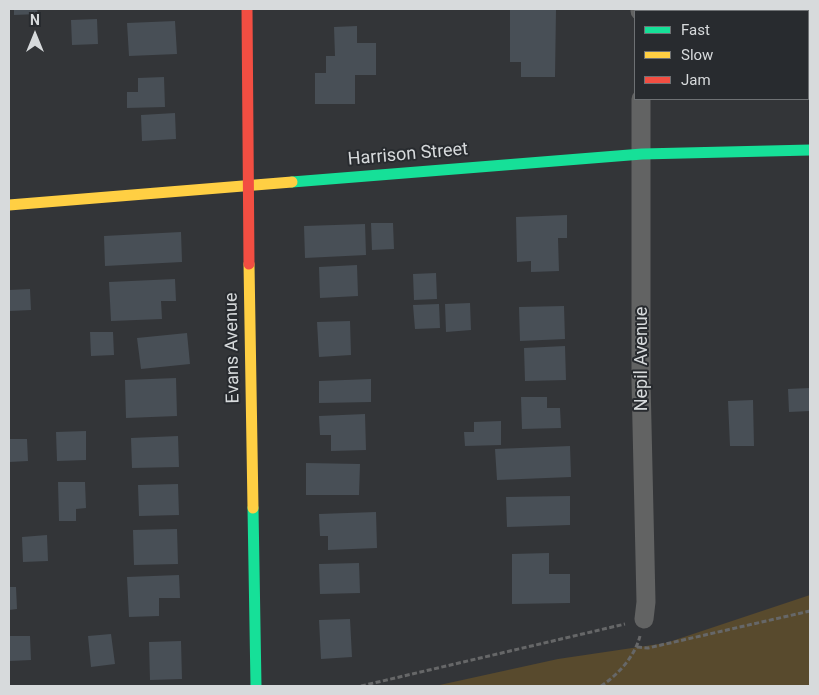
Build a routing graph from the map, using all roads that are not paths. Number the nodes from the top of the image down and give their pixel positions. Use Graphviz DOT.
graph roads {
  1 [pos="247,9"];
  2 [pos="641,100"];
  3 [pos="810,150"];
  4 [pos="642,154"];
  5 [pos="248,185"];
  6 [pos="9,205"];
  7 [pos="644,619"];
  8 [pos="256,686"];
  1 -- 5 [label="street, Evans Avenue"];
  2 -- 4 [label="street, Nepil Avenue"];
  3 -- 4 [label="street, Harrison Street"];
  4 -- 5 [label="street, Harrison Street"];
  4 -- 7 [label="street, Nepil Avenue"];
  5 -- 6 [label="street, Harrison Street"];
  5 -- 8 [label="street, Evans Avenue"];
}
